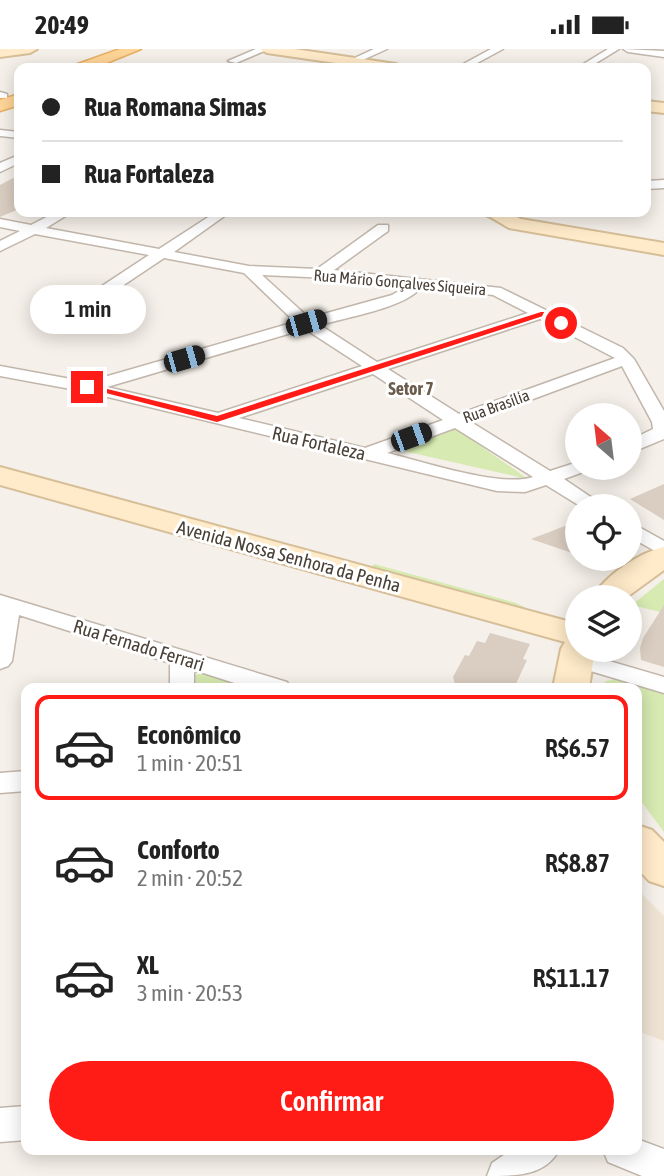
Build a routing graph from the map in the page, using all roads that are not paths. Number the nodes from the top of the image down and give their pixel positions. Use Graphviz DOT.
graph roads {
  1 [pos="30,49"];
  2 [pos="134,49"];
  3 [pos="149,49"];
  4 [pos="266,49"];
  5 [pos="382,49"];
  6 [pos="498,49"];
  7 [pos="614,49"];
  8 [pos="628,49"];
  9 [pos="0,53"];
  10 [pos="664,54"];
  11 [pos="233,61"];
  12 [pos="352,62"];
  13 [pos="94,63"];
  14 [pos="111,63"];
  15 [pos="359,63"];
  16 [pos="471,63"];
  17 [pos="590,63"];
  18 [pos="56,217"];
  19 [pos="216,217"];
  20 [pos="502,217"];
  21 [pos="0,223"];
  22 [pos="383,228"];
  23 [pos="34,229"];
  24 [pos="0,247"];
  25 [pos="664,249"];
  26 [pos="157,255"];
  27 [pos="249,270"];
  28 [pos="320,274"];
  29 [pos="417,282"];
  30 [pos="543,313"];
  31 [pos="61,320"];
  32 [pos="306,323"];
  33 [pos="626,359"];
  34 [pos="378,368"];
  35 [pos="0,371"];
  36 [pos="87,387"];
  37 [pos="217,419"];
  38 [pos="456,420"];
  39 [pos="642,442"];
  40 [pos="366,454"];
  41 [pos="0,458"];
  42 [pos="565,472"];
  43 [pos="21,476"];
  44 [pos="551,478"];
  45 [pos="576,494"];
  46 [pos="642,535"];
  47 [pos="664,549"];
  48 [pos="664,556"];
  49 [pos="361,565"];
  50 [pos="621,585"];
  51 [pos="5,603"];
  52 [pos="565,610"];
  53 [pos="565,654"];
  54 [pos="182,657"];
  55 [pos="0,661"];
  56 [pos="588,662"];
  57 [pos="182,683"];
  58 [pos="263,683"];
  59 [pos="664,685"];
  60 [pos="21,781"];
  61 [pos="0,783"];
  62 [pos="642,846"];
  63 [pos="664,869"];
  64 [pos="21,1123"];
  65 [pos="0,1125"];
  66 [pos="534,1155"];
  67 [pos="634,1155"];
  68 [pos="664,1167"];
  69 [pos="505,1176"];
  1 -- 9 [label="street"];
  2 -- 13 [label="main road"];
  3 -- 14 [label="main road"];
  4 -- 11 [label="street"];
  4 -- 12 [label="street"];
  5 -- 12 [label="street"];
  6 -- 16 [label="street"];
  7 -- 17 [label="street"];
  8 -- 10 [label="street"];
  12 -- 15 [label="street"];
  18 -- 23 [label="street"];
  19 -- 26 [label="street"];
  20 -- 25 [label="street"];
  21 -- 23 [label="street, Rua Mário Gonçalves Siqueira"];
  22 -- 28 [label="street"];
  23 -- 24 [label="street"];
  23 -- 26 [label="street, Rua Mário Gonçalves Siqueira"];
  26 -- 27 [label="street, Rua Mário Gonçalves Siqueira"];
  26 -- 31 [label="street"];
  27 -- 28 [label="street, Rua Mário Gonçalves Siqueira"];
  27 -- 32 [label="street"];
  28 -- 29 [label="street, Rua Mário Gonçalves Siqueira"];
  29 -- 30 [label="street, Rua Mário Gonçalves Siqueira"];
  29 -- 32 [label="street"];
  30 -- 33 [label="street, Rua Mário Gonçalves Siqueira"];
  30 -- 34 [label="street"];
  32 -- 34 [label="street"];
  32 -- 36 [label="street"];
  33 -- 38 [label="street, Rua Brasília"];
  33 -- 39 [label="street, Rua Mário Gonçalves Siqueira"];
  34 -- 37 [label="street"];
  34 -- 38 [label="street"];
  35 -- 36 [label="street"];
  36 -- 37 [label="street, Rua Fortaleza"];
  37 -- 40 [label="street, Rua Fortaleza"];
  38 -- 40 [label="street, Rua Brasília"];
  38 -- 44 [label="street"];
  40 -- 44 [label="street, Rua Fortaleza"];
  41 -- 43 [label="street, Avenida Nossa Senhora da Penha"];
  42 -- 44 [label="street"];
  43 -- 49 [label="street, Avenida Nossa Senhora da Penha"];
  44 -- 45 [label="street"];
  46 -- 47 [label="street"];
  48 -- 50 [label="street"];
  49 -- 52 [label="street, Avenida Nossa Senhora da Penha"];
  49 -- 53 [label="street, Avenida Nossa Senhora da Penha"];
  51 -- 54 [label="street, Rua Fernado Ferrari"];
  51 -- 55 [label="street"];
  54 -- 57 [label="street"];
  54 -- 58 [label="street, Rua Fernado Ferrari"];
  56 -- 59 [label="street"];
  60 -- 61 [label="street"];
  62 -- 63 [label="street"];
  64 -- 65 [label="street"];
  66 -- 69 [label="street"];
  67 -- 68 [label="street"];
}
